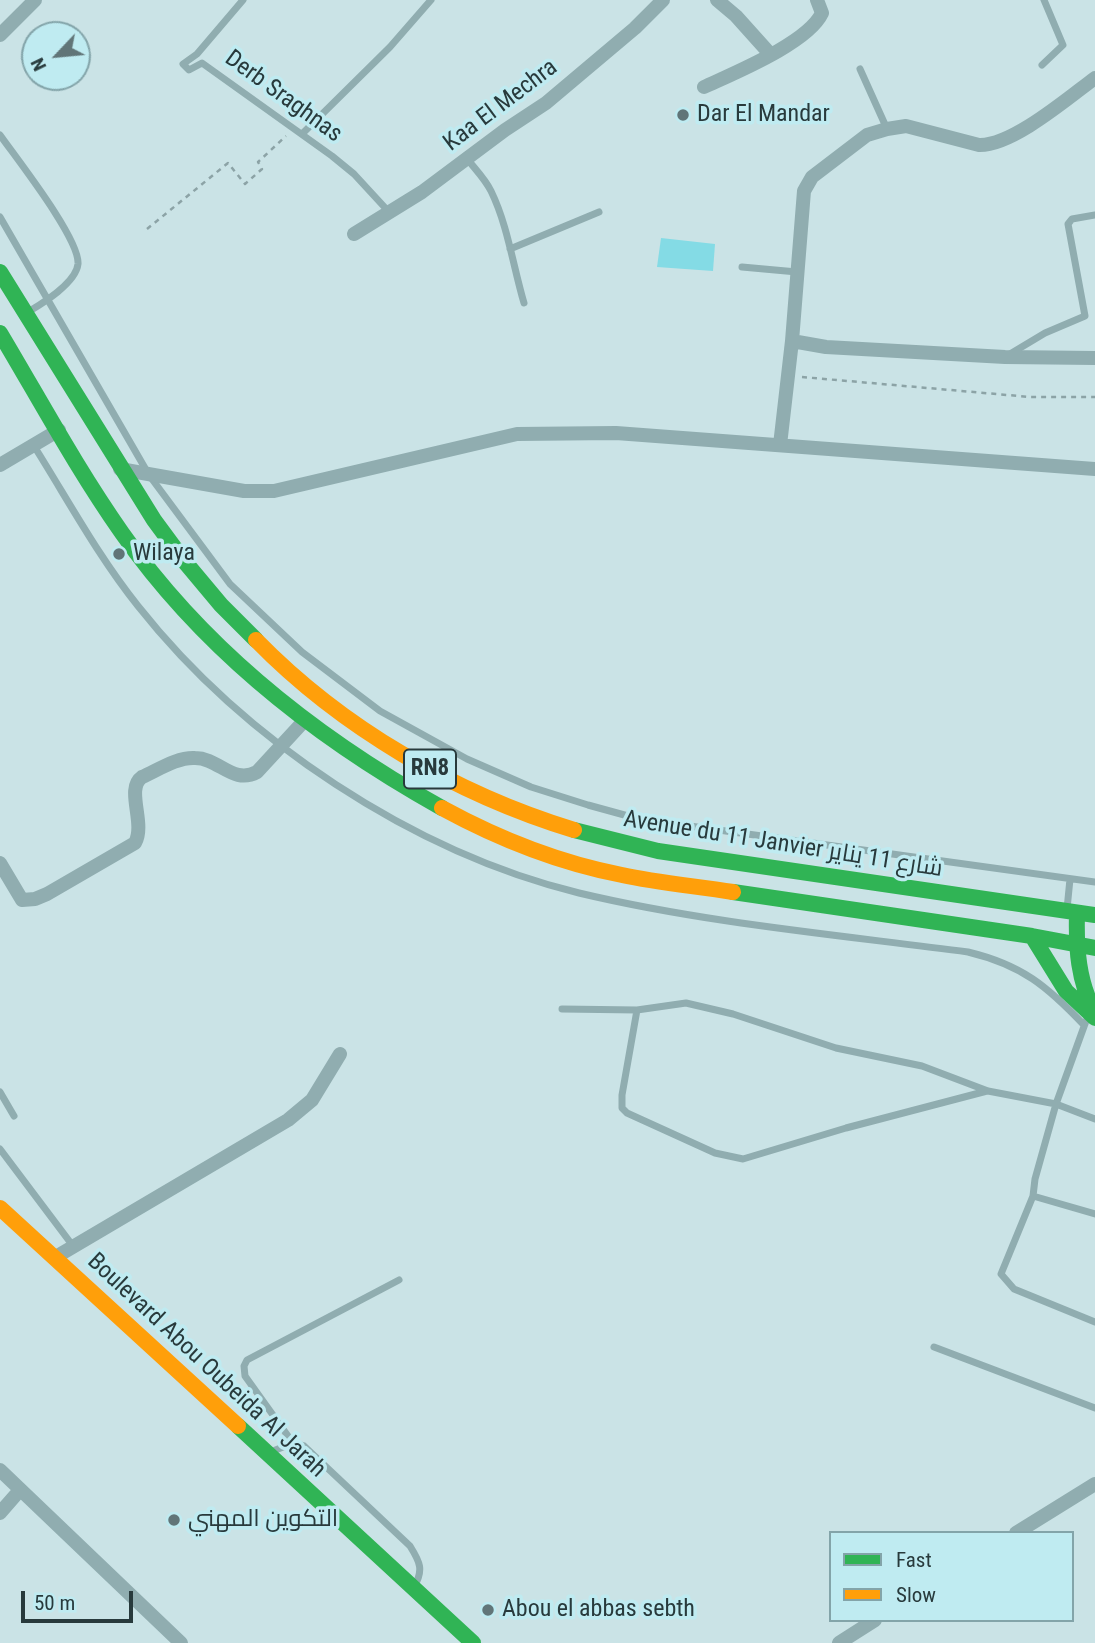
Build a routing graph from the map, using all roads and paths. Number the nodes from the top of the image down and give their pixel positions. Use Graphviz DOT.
graph roads {
  1 [pos="35,0"];
  2 [pos="243,0"];
  3 [pos="431,0"];
  4 [pos="663,0"];
  5 [pos="717,0"];
  6 [pos="817,0"];
  7 [pos="1044,0"];
  8 [pos="0,35"];
  9 [pos="771,55"];
  10 [pos="1042,65"];
  11 [pos="860,69"];
  12 [pos="1095,78"];
  13 [pos="704,87"];
  14 [pos="295,127"];
  15 [pos="887,129"];
  16 [pos="303,133"];
  17 [pos="0,135"];
  18 [pos="468,160"];
  19 [pos="599,212"];
  20 [pos="390,214"];
  21 [pos="1095,215"];
  22 [pos="0,217"];
  23 [pos="147,229"];
  24 [pos="354,234"];
  25 [pos="510,249"];
  26 [pos="742,267"];
  27 [pos="0,272"];
  28 [pos="797,272"];
  29 [pos="48,300"];
  30 [pos="524,303"];
  31 [pos="24,314"];
  32 [pos="0,333"];
  33 [pos="792,341"];
  34 [pos="1006,357"];
  35 [pos="1095,358"];
  36 [pos="789,376"];
  37 [pos="1095,397"];
  38 [pos="59,430"];
  39 [pos="34,445"];
  40 [pos="780,445"];
  41 [pos="0,465"];
  42 [pos="120,469"];
  43 [pos="1095,469"];
  44 [pos="149,475"];
  45 [pos="304,721"];
  46 [pos="282,745"];
  47 [pos="0,863"];
  48 [pos="1070,879"];
  49 [pos="1095,882"];
  50 [pos="1072,912"];
  51 [pos="1095,915"];
  52 [pos="1032,936"];
  53 [pos="1077,944"];
  54 [pos="1095,948"];
  55 [pos="562,1009"];
  56 [pos="637,1010"];
  57 [pos="1091,1017"];
  58 [pos="340,1054"];
  59 [pos="988,1091"];
  60 [pos="0,1092"];
  61 [pos="1056,1104"];
  62 [pos="14,1116"];
  63 [pos="1095,1119"];
  64 [pos="0,1149"];
  65 [pos="1033,1196"];
  66 [pos="0,1208"];
  67 [pos="1095,1214"];
  68 [pos="73,1246"];
  69 [pos="54,1258"];
  70 [pos="399,1280"];
  71 [pos="1095,1322"];
  72 [pos="934,1347"];
  73 [pos="1095,1408"];
  74 [pos="293,1443"];
  75 [pos="268,1453"];
  76 [pos="0,1470"];
  77 [pos="1095,1484"];
  78 [pos="20,1490"];
  79 [pos="0,1513"];
  80 [pos="1019,1531"];
  81 [pos="414,1587"];
  82 [pos="872,1622"];
  83 [pos="181,1643"];
  84 [pos="474,1643"];
  85 [pos="839,1643"];
  1 -- 8 [label="street"];
  2 -- 14 [label="lane, Derb Sraghnas"];
  3 -- 16 [label="lane"];
  4 -- 18 [label="street, Kaa El Mechra"];
  5 -- 9 [label="street"];
  6 -- 9 [label="street"];
  7 -- 10 [label="lane"];
  9 -- 13 [label="street"];
  11 -- 15 [label="lane"];
  12 -- 15 [label="street"];
  14 -- 16 [label="lane, Derb Sraghnas"];
  14 -- 23 [label="path"];
  15 -- 28 [label="street"];
  16 -- 20 [label="lane, Derb Sraghnas"];
  17 -- 29 [label="lane"];
  18 -- 20 [label="street, Kaa El Mechra"];
  18 -- 25 [label="lane"];
  19 -- 25 [label="lane"];
  20 -- 24 [label="street, Kaa El Mechra"];
  21 -- 34 [label="lane"];
  22 -- 29 [label="lane"];
  25 -- 30 [label="lane"];
  26 -- 28 [label="lane"];
  27 -- 31 [label="main road, Avenue du 11 Janvier شارع 11 يناير / RN8"];
  28 -- 33 [label="street"];
  29 -- 31 [label="lane"];
  29 -- 44 [label="lane"];
  31 -- 42 [label="main road, Avenue du 11 Janvier شارع 11 يناير / RN8"];
  32 -- 38 [label="main road, RN8"];
  33 -- 34 [label="street"];
  33 -- 36 [label="street"];
  34 -- 35 [label="street"];
  36 -- 37 [label="path"];
  36 -- 40 [label="street"];
  38 -- 39 [label="street"];
  38 -- 45 [label="main road, RN8"];
  39 -- 41 [label="street"];
  39 -- 46 [label="lane"];
  40 -- 43 [label="street"];
  40 -- 44 [label="street"];
  42 -- 44 [label="street"];
  42 -- 50 [label="main road, Avenue du 11 Janvier شارع 11 يناير / RN8"];
  44 -- 48 [label="lane"];
  45 -- 46 [label="street"];
  45 -- 52 [label="main road, RN8"];
  46 -- 47 [label="street"];
  46 -- 57 [label="lane"];
  48 -- 49 [label="lane"];
  48 -- 50 [label="lane"];
  50 -- 51 [label="main road, Avenue du 11 Janvier شارع 11 يناير / RN8"];
  50 -- 53 [label="main road"];
  52 -- 53 [label="main road, RN8"];
  52 -- 57 [label="main road"];
  53 -- 54 [label="main road, RN8"];
  53 -- 57 [label="main road"];
  55 -- 56 [label="lane"];
  56 -- 59 [label="lane"];
  56 -- 59 [label="lane"];
  57 -- 61 [label="lane"];
  58 -- 68 [label="street"];
  59 -- 61 [label="lane"];
  60 -- 62 [label="lane"];
  61 -- 63 [label="lane"];
  61 -- 65 [label="lane"];
  64 -- 68 [label="lane"];
  65 -- 67 [label="lane"];
  65 -- 71 [label="lane"];
  66 -- 69 [label="main road, Boulevard Abou Oubeida Al Jarah"];
  68 -- 69 [label="street"];
  69 -- 75 [label="main road, Boulevard Abou Oubeida Al Jarah"];
  70 -- 74 [label="lane"];
  72 -- 73 [label="lane"];
  74 -- 75 [label="lane"];
  74 -- 81 [label="lane"];
  75 -- 81 [label="main road, Boulevard Abou Oubeida Al Jarah"];
  76 -- 78 [label="street"];
  77 -- 80 [label="street"];
  78 -- 79 [label="street"];
  78 -- 83 [label="street"];
  81 -- 84 [label="main road, Boulevard Abou Oubeida Al Jarah"];
  82 -- 85 [label="street"];
}
